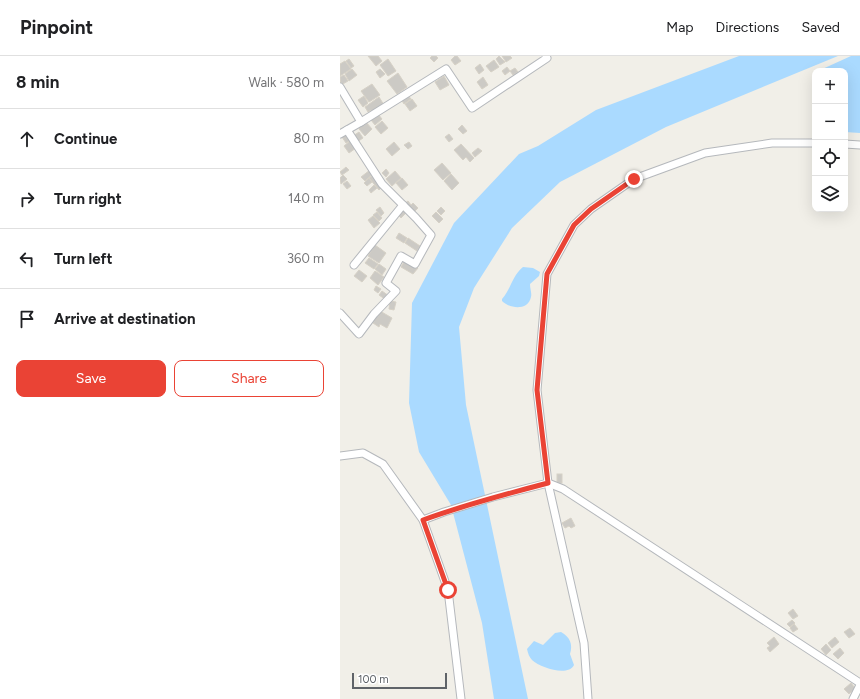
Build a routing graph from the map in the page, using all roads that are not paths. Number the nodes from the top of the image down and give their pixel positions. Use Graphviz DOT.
graph roads {
  1 [pos="546,56"];
  2 [pos="340,87"];
  3 [pos="361,122"];
  4 [pos="347,130"];
  5 [pos="340,134"];
  6 [pos="812,143"];
  7 [pos="848,144"];
  8 [pos="860,144"];
  9 [pos="403,205"];
  10 [pos="354,265"];
  11 [pos="340,313"];
  12 [pos="340,456"];
  13 [pos="548,483"];
  14 [pos="423,520"];
  15 [pos="860,684"];
  16 [pos="461,699"];
  17 [pos="588,699"];
  18 [pos="853,699"];
  1 -- 3 [label="street"];
  2 -- 3 [label="street"];
  3 -- 4 [label="street"];
  4 -- 5 [label="street"];
  4 -- 9 [label="street"];
  6 -- 13 [label="street"];
  7 -- 8 [label="street"];
  9 -- 10 [label="street"];
  9 -- 11 [label="street"];
  12 -- 14 [label="street"];
  13 -- 14 [label="street"];
  13 -- 15 [label="street"];
  13 -- 17 [label="street"];
  14 -- 16 [label="street"];
  15 -- 18 [label="street"];
}
